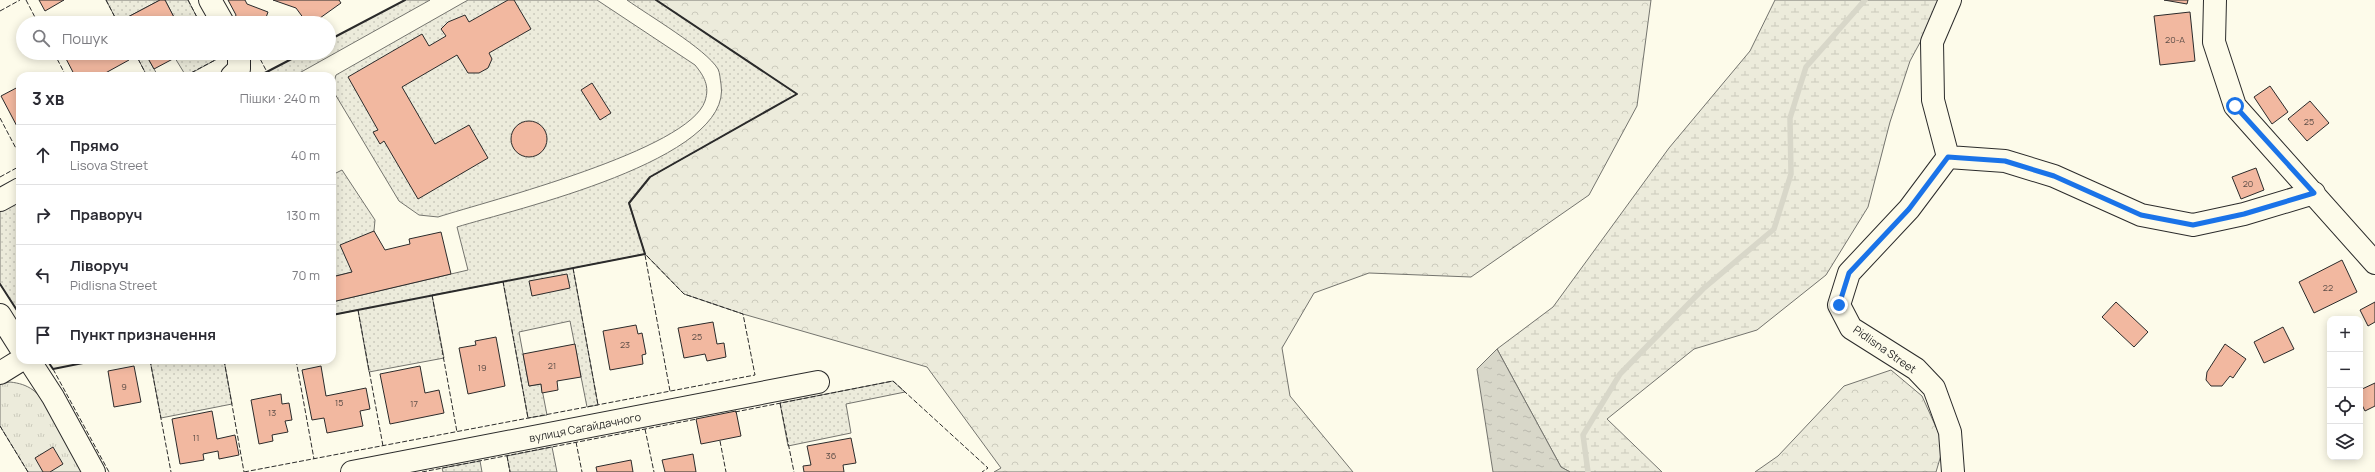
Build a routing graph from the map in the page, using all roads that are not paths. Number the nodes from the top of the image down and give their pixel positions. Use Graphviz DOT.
graph roads {
  1 [pos="210,0"];
  2 [pos="1950,0"];
  3 [pos="2215,0"];
  4 [pos="219,16"];
  5 [pos="239,60"];
  6 [pos="236,72"];
  7 [pos="1948,157"];
  8 [pos="16,191"];
  9 [pos="2314,193"];
  10 [pos="0,200"];
  11 [pos="2375,263"];
  12 [pos="0,315"];
  13 [pos="16,341"];
  14 [pos="16,363"];
  15 [pos="32,364"];
  16 [pos="0,373"];
  17 [pos="818,382"];
  18 [pos="94,472"];
  19 [pos="352,472"];
  20 [pos="1953,472"];
  1 -- 4 [label="street"];
  2 -- 7 [label="street"];
  3 -- 9 [label="street"];
  5 -- 6 [label="street"];
  7 -- 9 [label="street"];
  7 -- 20 [label="street, Pidlisna Street"];
  8 -- 10 [label="street"];
  9 -- 11 [label="street"];
  12 -- 13 [label="street"];
  14 -- 16 [label="street"];
  15 -- 18 [label="street"];
  17 -- 19 [label="street, вулиця Сагайдачного"];
}
